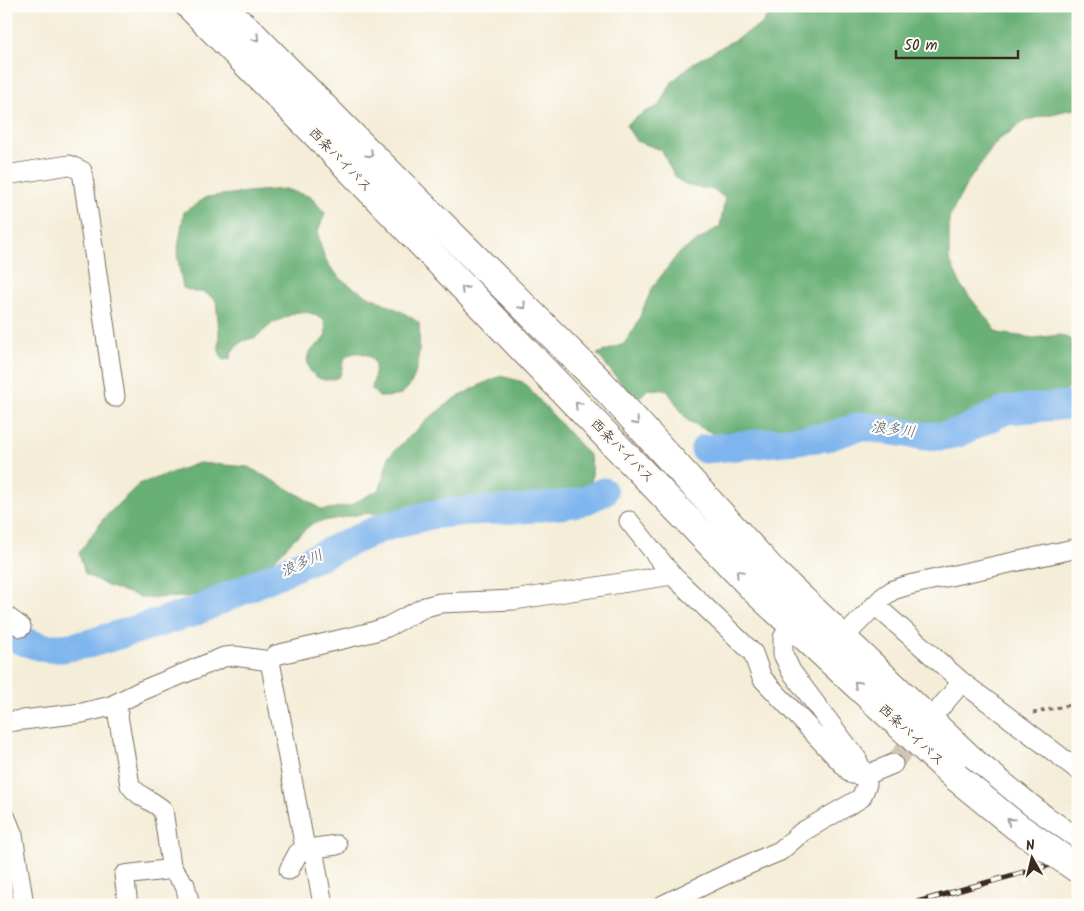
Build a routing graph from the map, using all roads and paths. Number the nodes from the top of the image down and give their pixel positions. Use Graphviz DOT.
graph roads {
  1 [pos="190,6"];
  2 [pos="220,6"];
  3 [pos="6,175"];
  4 [pos="115,397"];
  5 [pos="629,521"];
  6 [pos="1078,548"];
  7 [pos="672,575"];
  8 [pos="875,605"];
  9 [pos="800,614"];
  10 [pos="834,647"];
  11 [pos="270,661"];
  12 [pos="962,682"];
  13 [pos="116,704"];
  14 [pos="1078,704"];
  15 [pos="940,708"];
  16 [pos="1010,718"];
  17 [pos="6,722"];
  18 [pos="893,764"];
  19 [pos="965,770"];
  20 [pos="1078,770"];
  21 [pos="864,776"];
  22 [pos="6,818"];
  23 [pos="1078,843"];
  24 [pos="337,845"];
  25 [pos="307,849"];
  26 [pos="173,868"];
  27 [pos="1078,869"];
  28 [pos="290,870"];
  29 [pos="24,905"];
  30 [pos="128,905"];
  31 [pos="190,905"];
  32 [pos="323,905"];
  33 [pos="663,905"];
  9 -- 1 [label="highway, 西条バイパス, one-way"];
  2 -- 9 [label="highway, 西条バイパス, one-way"];
  3 -- 4 [label="street"];
  5 -- 7 [label="street"];
  6 -- 8 [label="street"];
  7 -- 11 [label="street"];
  7 -- 21 [label="street"];
  8 -- 10 [label="street"];
  8 -- 12 [label="street"];
  9 -- 10 [label="highway, 西条バイパス"];
  9 -- 21 [label="street"];
  10 -- 19 [label="highway, 西条バイパス"];
  11 -- 13 [label="street"];
  11 -- 25 [label="street"];
  12 -- 15 [label="street"];
  12 -- 16 [label="street"];
  13 -- 17 [label="street"];
  13 -- 26 [label="street"];
  14 -- 16 [label="path"];
  16 -- 20 [label="street"];
  18 -- 21 [label="street"];
  19 -- 23 [label="highway, 西条バイパス"];
  27 -- 19 [label="highway, 西条バイパス, one-way, bridge"];
  21 -- 33 [label="street"];
  22 -- 29 [label="street"];
  24 -- 25 [label="street"];
  25 -- 28 [label="street"];
  25 -- 32 [label="street"];
  26 -- 30 [label="street"];
  26 -- 31 [label="street"];
}
